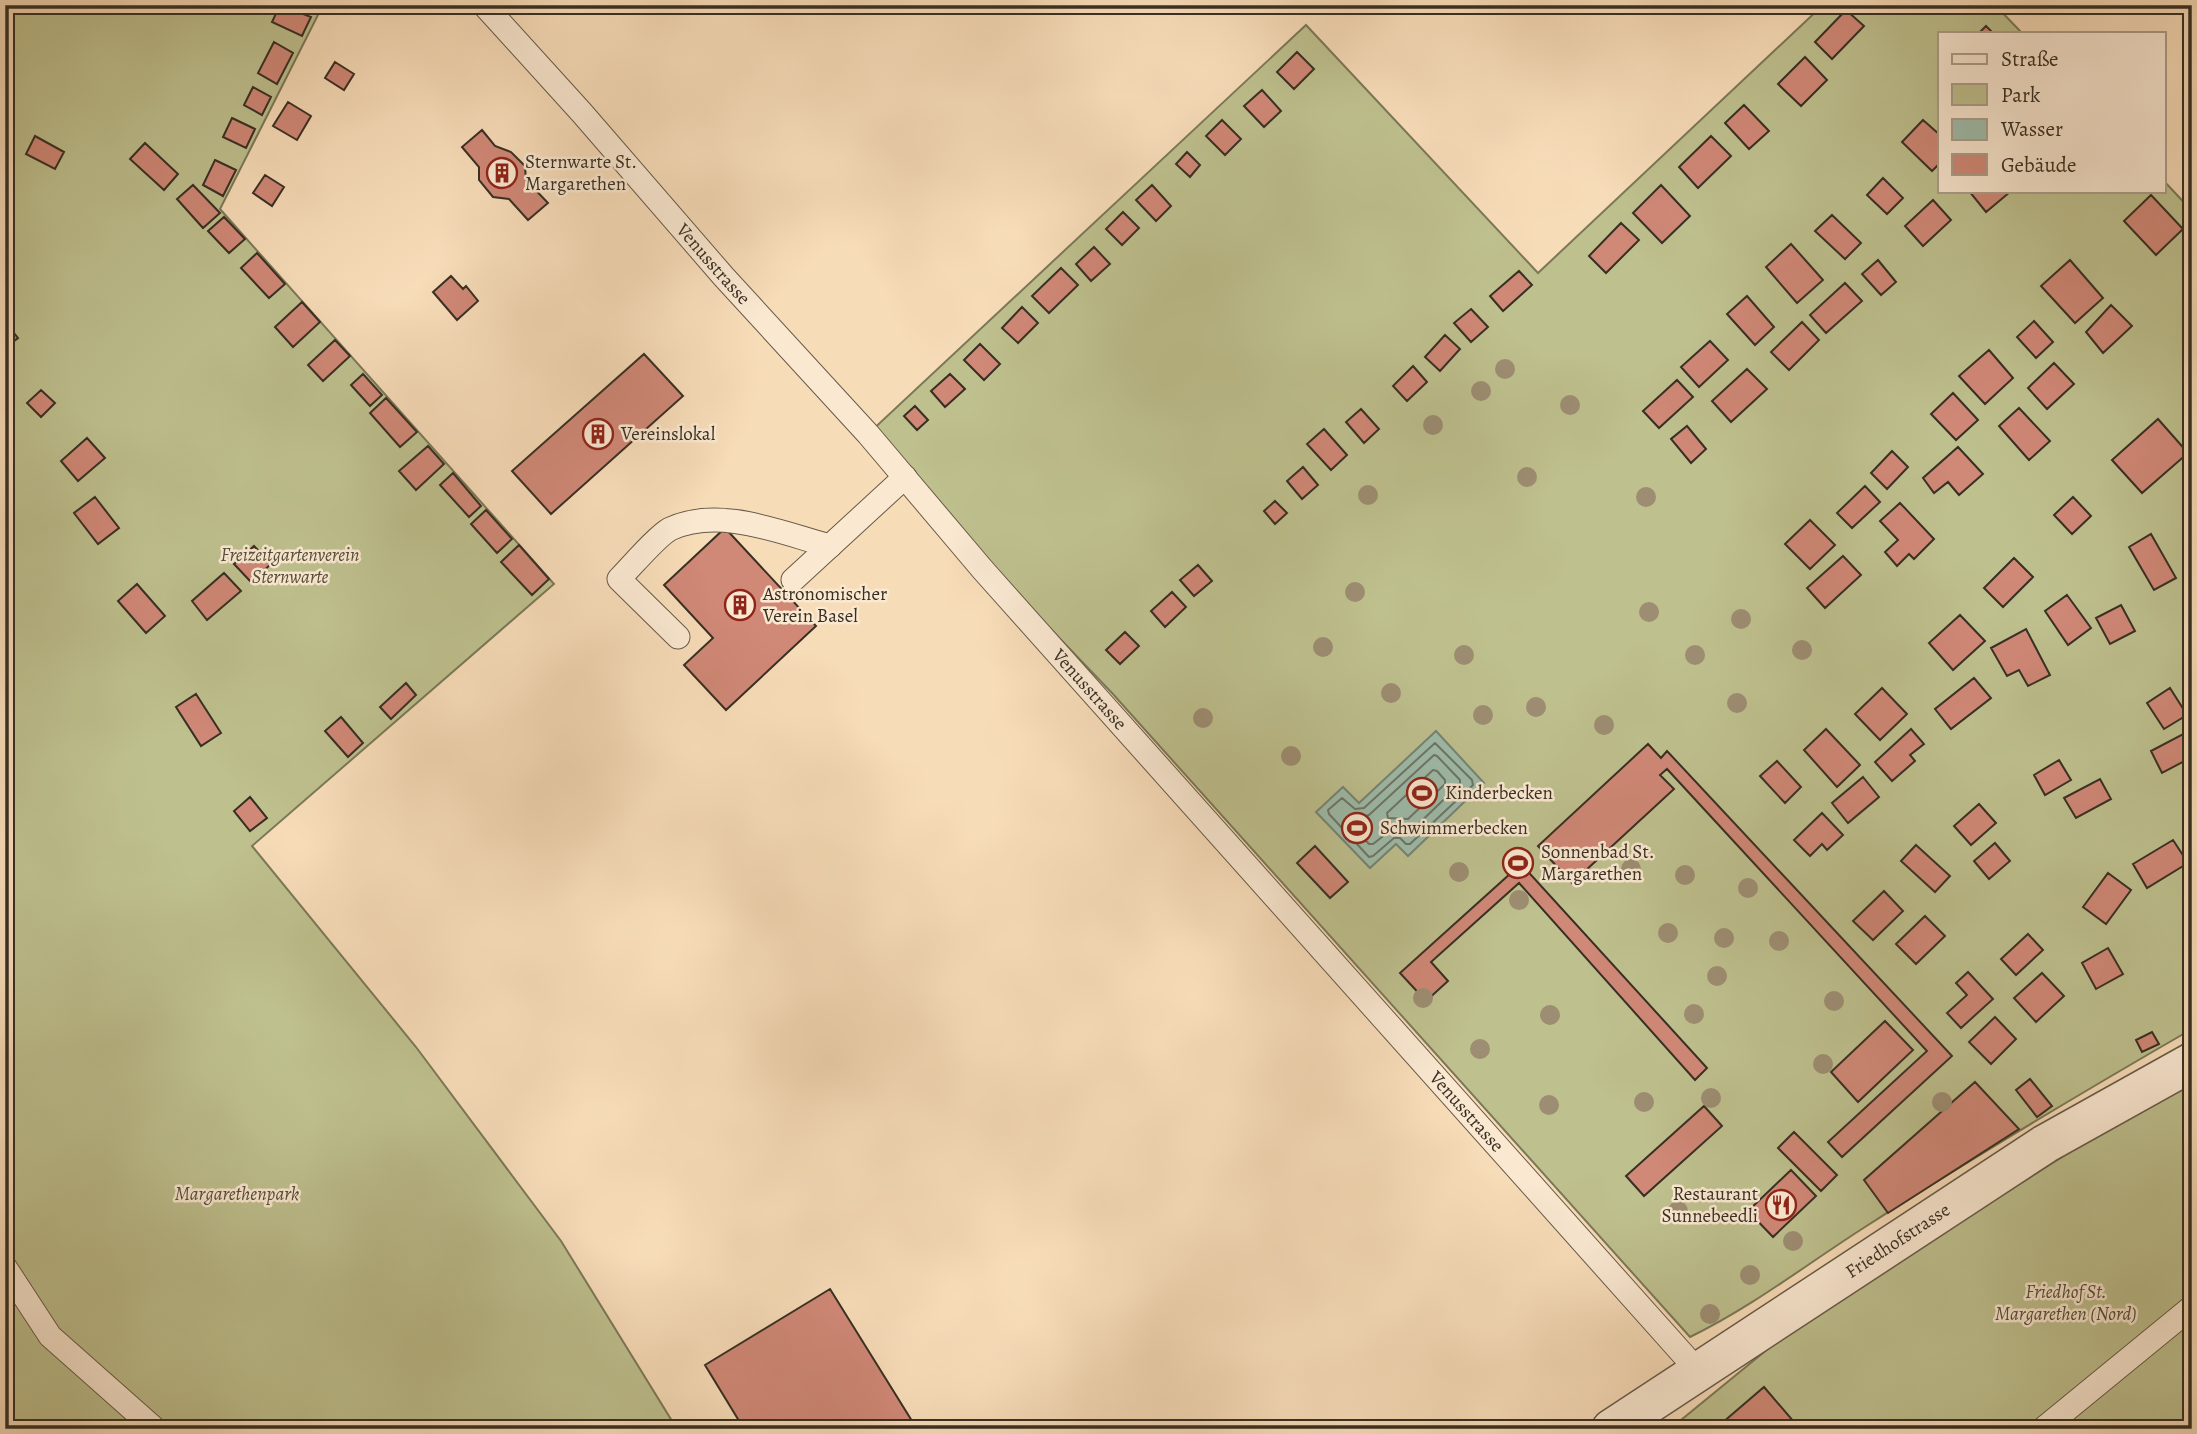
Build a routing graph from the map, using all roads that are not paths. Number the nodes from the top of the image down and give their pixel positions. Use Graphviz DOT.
graph roads {
  1 [pos="484,5"];
  2 [pos="905,477"];
  3 [pos="830,546"];
  4 [pos="793,580"];
  5 [pos="678,637"];
  6 [pos="2192,1062"];
  7 [pos="5,1267"];
  8 [pos="2192,1307"];
  9 [pos="1698,1371"];
  10 [pos="155,1429"];
  11 [pos="1611,1429"];
  12 [pos="2042,1429"];
  1 -- 2 [label="lane, Venusstrasse"];
  2 -- 3 [label="lane"];
  2 -- 9 [label="lane, Venusstrasse"];
  3 -- 4 [label="lane"];
  3 -- 5 [label="lane"];
  6 -- 9 [label="street, Friedhofstrasse"];
  7 -- 10 [label="lane"];
  8 -- 12 [label="lane"];
  9 -- 11 [label="street, Friedhofstrasse"];
}
